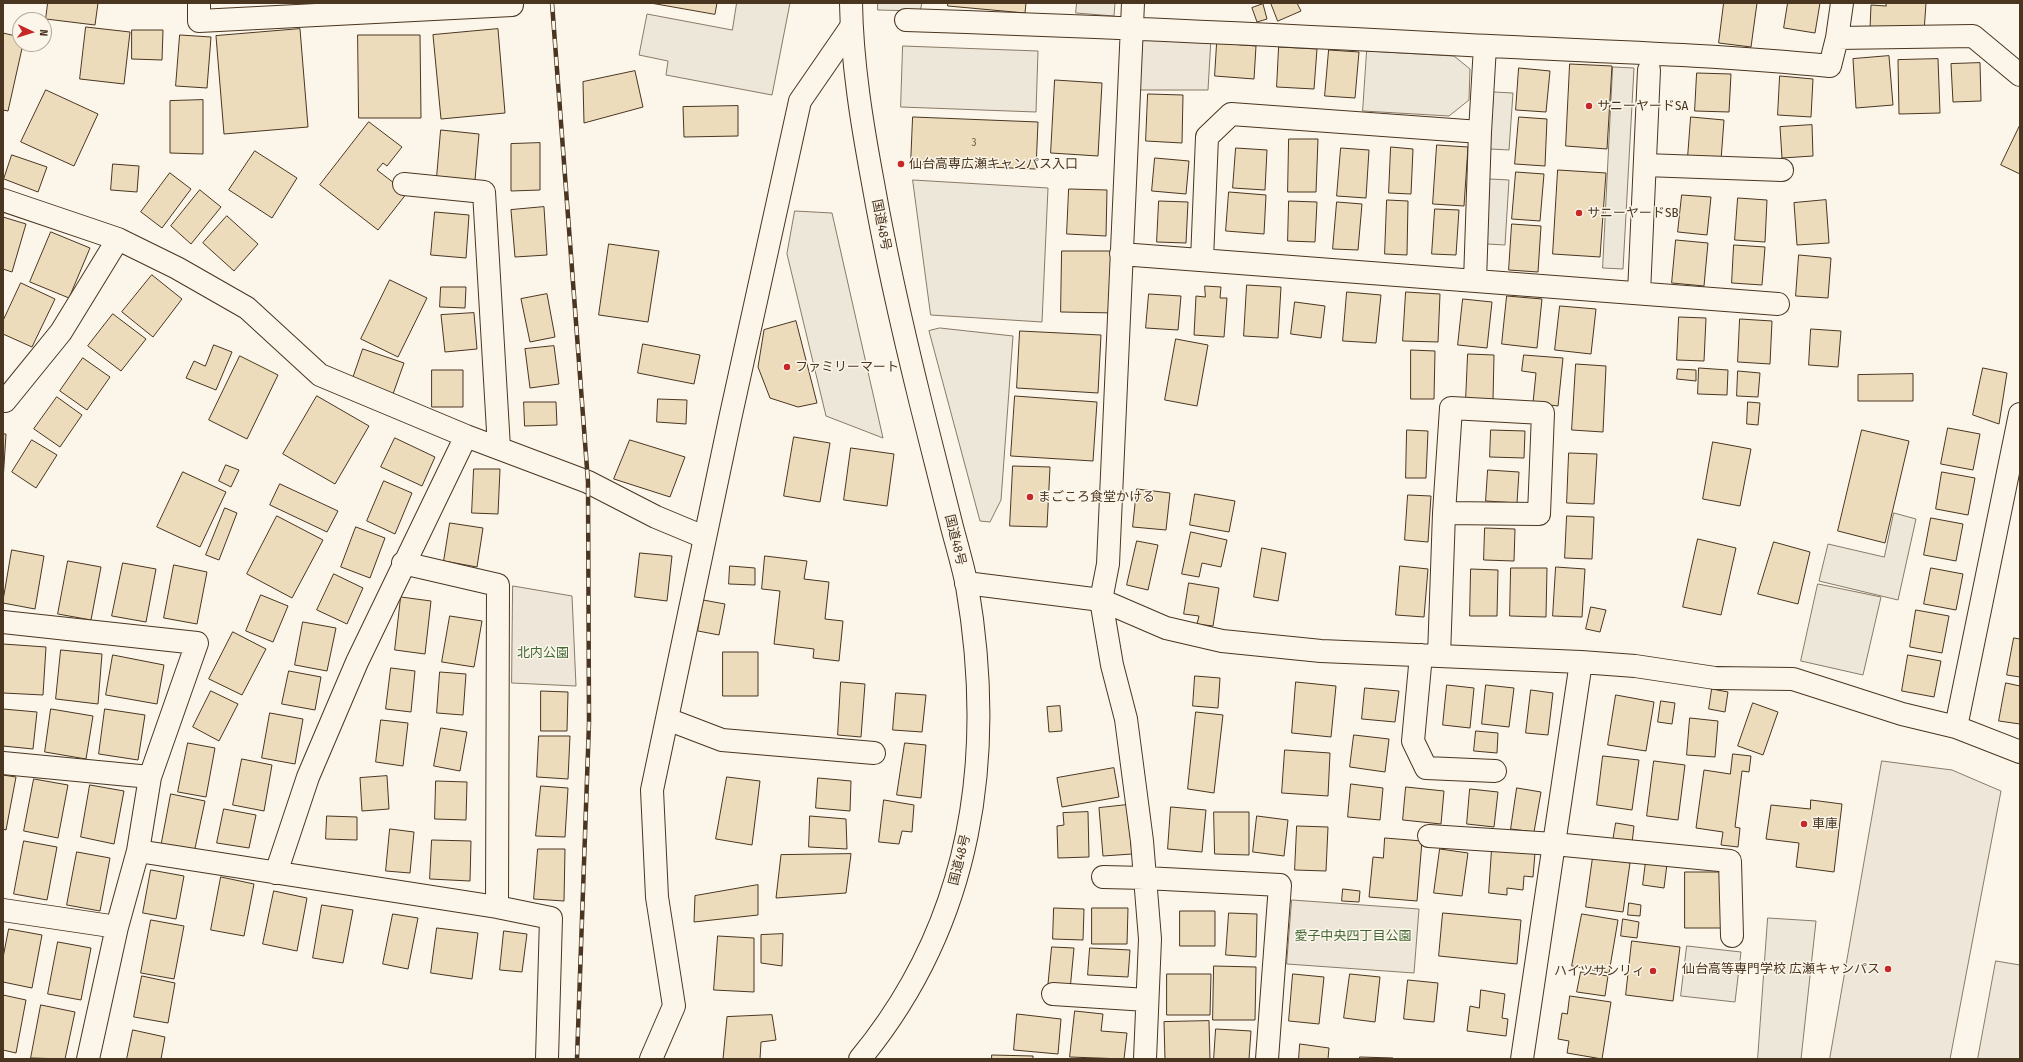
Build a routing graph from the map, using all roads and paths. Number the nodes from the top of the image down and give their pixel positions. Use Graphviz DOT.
graph roads {
  1 [pos="199,3"];
  2 [pos="512,3"];
  3 [pos="851,3"];
  4 [pos="1133,3"];
  5 [pos="1842,3"];
  6 [pos="906,20"];
  7 [pos="851,28"];
  8 [pos="1131,28"];
  9 [pos="1837,38"];
  10 [pos="1485,46"];
  11 [pos="1649,70"];
  12 [pos="2020,75"];
  13 [pos="1480,132"];
  14 [pos="1645,165"];
  15 [pos="1782,170"];
  16 [pos="404,184"];
  17 [pos="3,200"];
  18 [pos="118,239"];
  19 [pos="1122,254"];
  20 [pos="1202,260"];
  21 [pos="1475,281"];
  22 [pos="1639,293"];
  23 [pos="1778,304"];
  24 [pos="3,401"];
  25 [pos="2020,414"];
  26 [pos="466,436"];
  27 [pos="498,448"];
  28 [pos="1444,513"];
  29 [pos="704,537"];
  30 [pos="404,563"];
  31 [pos="966,583"];
  32 [pos="1100,600"];
  33 [pos="3,622"];
  34 [pos="1430,655"];
  35 [pos="1581,662"];
  36 [pos="666,719"];
  37 [pos="1956,727"];
  38 [pos="2020,752"];
  39 [pos="874,753"];
  40 [pos="3,763"];
  41 [pos="1495,771"];
  42 [pos="150,776"];
  43 [pos="1429,836"];
  44 [pos="1554,844"];
  45 [pos="138,851"];
  46 [pos="276,873"];
  47 [pos="1103,878"];
  48 [pos="1145,878"];
  49 [pos="497,907"];
  50 [pos="3,910"];
  51 [pos="117,927"];
  52 [pos="1732,936"];
  53 [pos="1054,994"];
  54 [pos="1148,1000"];
  55 [pos="88,1059"];
  56 [pos="547,1059"];
  57 [pos="651,1059"];
  58 [pos="860,1059"];
  59 [pos="1145,1059"];
  60 [pos="1267,1059"];
  61 [pos="1522,1059"];
  1 -- 2 [label="main road"];
  3 -- 7 [label="main road, 国道48号"];
  4 -- 8 [label="main road"];
  5 -- 9 [label="main road"];
  6 -- 8 [label="main road"];
  7 -- 29 [label="main road"];
  7 -- 31 [label="main road, 国道48号"];
  8 -- 10 [label="main road"];
  8 -- 19 [label="main road"];
  9 -- 10 [label="main road"];
  9 -- 12 [label="main road"];
  10 -- 13 [label="main road"];
  11 -- 14 [label="main road"];
  13 -- 20 [label="main road"];
  13 -- 21 [label="main road"];
  14 -- 15 [label="main road"];
  14 -- 22 [label="main road"];
  16 -- 27 [label="main road"];
  17 -- 18 [label="main road"];
  18 -- 24 [label="main road"];
  18 -- 26 [label="main road"];
  19 -- 20 [label="main road"];
  19 -- 32 [label="main road"];
  20 -- 21 [label="main road"];
  21 -- 22 [label="main road"];
  22 -- 23 [label="main road"];
  25 -- 37 [label="main road"];
  26 -- 27 [label="main road"];
  26 -- 30 [label="main road"];
  27 -- 29 [label="main road"];
  28 -- 28 [label="main road"];
  28 -- 34 [label="main road"];
  29 -- 36 [label="main road"];
  30 -- 46 [label="main road"];
  30 -- 49 [label="main road"];
  31 -- 32 [label="main road"];
  31 -- 58 [label="main road, 国道48号"];
  32 -- 34 [label="main road"];
  32 -- 48 [label="main road"];
  33 -- 42 [label="main road"];
  34 -- 35 [label="main road"];
  34 -- 41 [label="main road"];
  35 -- 37 [label="main road"];
  35 -- 44 [label="main road"];
  36 -- 39 [label="main road"];
  36 -- 57 [label="main road"];
  37 -- 38 [label="main road"];
  40 -- 42 [label="main road"];
  42 -- 45 [label="main road"];
  43 -- 44 [label="main road"];
  44 -- 52 [label="main road"];
  44 -- 61 [label="main road"];
  45 -- 46 [label="main road"];
  45 -- 51 [label="main road"];
  46 -- 49 [label="main road"];
  47 -- 48 [label="main road"];
  48 -- 54 [label="main road"];
  48 -- 60 [label="main road"];
  49 -- 56 [label="main road"];
  50 -- 51 [label="main road"];
  51 -- 55 [label="main road"];
  53 -- 54 [label="main road"];
  54 -- 59 [label="main road"];
}
